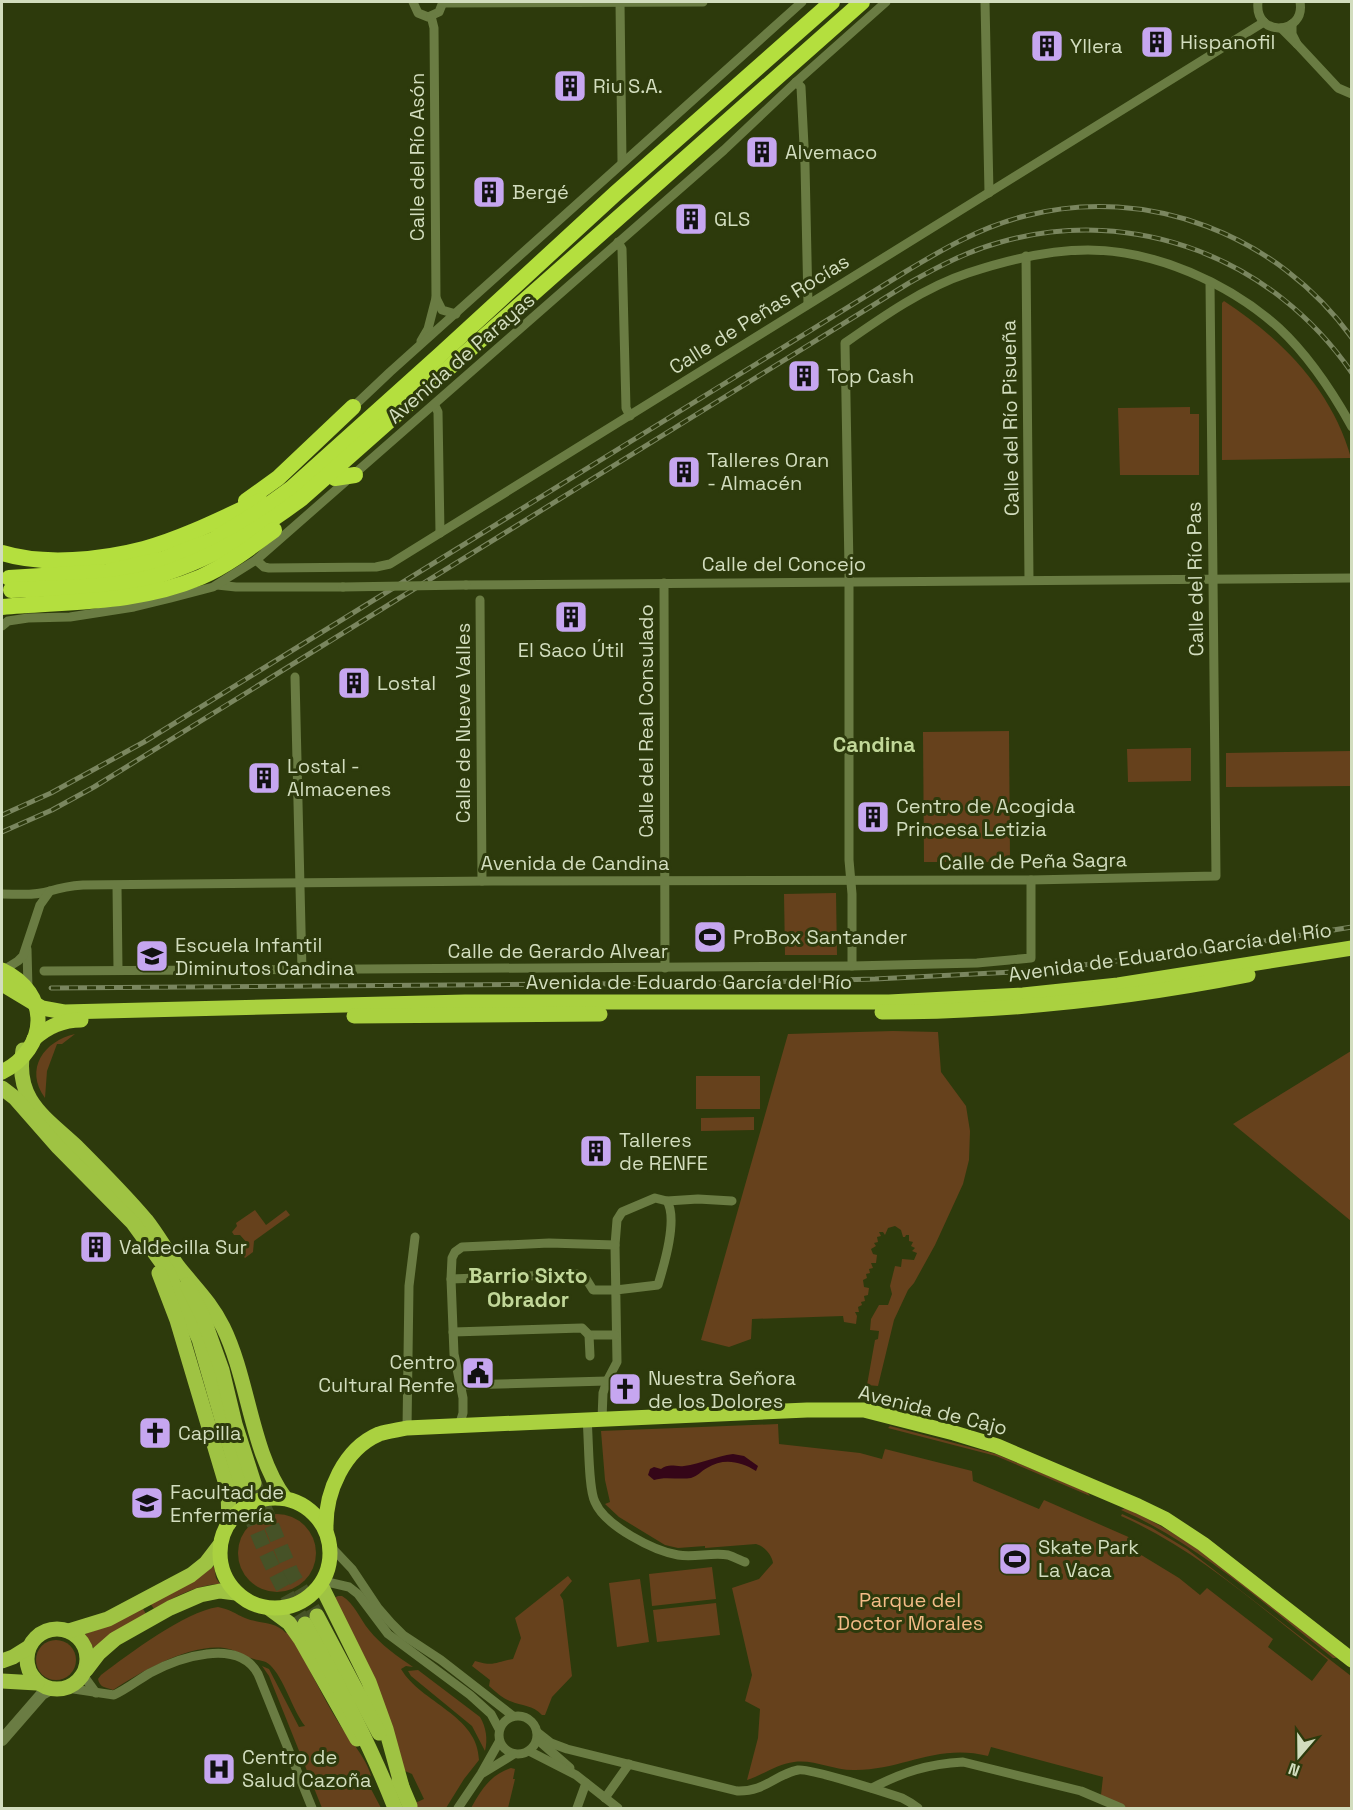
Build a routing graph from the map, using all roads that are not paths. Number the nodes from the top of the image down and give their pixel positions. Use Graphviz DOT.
graph roads {
  1 [pos="413,2"];
  2 [pos="443,2"];
  3 [pos="620,2"];
  4 [pos="703,2"];
  5 [pos="802,2"];
  6 [pos="832,2"];
  7 [pos="862,2"];
  8 [pos="886,2"];
  9 [pos="985,2"];
  10 [pos="1258,2"];
  11 [pos="1299,2"];
  12 [pos="431,16"];
  13 [pos="1264,22"];
  14 [pos="1293,24"];
  15 [pos="1281,28"];
  16 [pos="1297,44"];
  17 [pos="796,82"];
  18 [pos="1352,94"];
  19 [pos="622,162"];
  20 [pos="989,193"];
  21 [pos="618,242"];
  22 [pos="1026,256"];
  23 [pos="535,267"];
  24 [pos="547,281"];
  25 [pos="1210,282"];
  26 [pos="436,298"];
  27 [pos="808,304"];
  28 [pos="456,314"];
  29 [pos="418,347"];
  30 [pos="435,406"];
  31 [pos="353,407"];
  32 [pos="630,416"];
  33 [pos="1352,427"];
  34 [pos="354,475"];
  35 [pos="335,478"];
  36 [pos="208,524"];
  37 [pos="440,533"];
  38 [pos="2,553"];
  39 [pos="256,560"];
  40 [pos="1213,578"];
  41 [pos="1352,578"];
  42 [pos="1029,580"];
  43 [pos="849,581"];
  44 [pos="664,583"];
  45 [pos="217,585"];
  46 [pos="143,594"];
  47 [pos="171,598"];
  48 [pos="480,600"];
  49 [pos="2,607"];
  50 [pos="2,626"];
  51 [pos="295,677"];
  52 [pos="1216,876"];
  53 [pos="664,880"];
  54 [pos="851,880"];
  55 [pos="1031,880"];
  56 [pos="482,881"];
  57 [pos="299,883"];
  58 [pos="117,886"];
  59 [pos="50,891"];
  60 [pos="2,894"];
  61 [pos="1352,948"];
  62 [pos="25,952"];
  63 [pos="1352,957"];
  64 [pos="852,966"];
  65 [pos="665,968"];
  66 [pos="118,970"];
  67 [pos="302,970"];
  68 [pos="44,971"];
  69 [pos="2,973"];
  70 [pos="30,997"];
  71 [pos="32,1041"];
  72 [pos="2,1064"];
  73 [pos="2,1072"];
  74 [pos="2,1088"];
  75 [pos="2,1094"];
  76 [pos="58,1147"];
  77 [pos="667,1201"];
  78 [pos="732,1201"];
  79 [pos="416,1238"];
  80 [pos="615,1245"];
  81 [pos="155,1256"];
  82 [pos="178,1267"];
  83 [pos="451,1279"];
  84 [pos="616,1290"];
  85 [pos="453,1332"];
  86 [pos="589,1335"];
  87 [pos="615,1335"];
  88 [pos="590,1356"];
  89 [pos="607,1381"];
  90 [pos="462,1385"];
  91 [pos="595,1420"];
  92 [pos="459,1426"];
  93 [pos="407,1428"];
  94 [pos="336,1481"];
  95 [pos="291,1500"];
  96 [pos="229,1523"];
  97 [pos="327,1534"];
  98 [pos="219,1545"];
  99 [pos="745,1562"];
  100 [pos="324,1588"];
  101 [pos="236,1593"];
  102 [pos="270,1609"];
  103 [pos="69,1631"];
  104 [pos="29,1647"];
  105 [pos="1352,1660"];
  106 [pos="2,1661"];
  107 [pos="85,1673"];
  108 [pos="2,1681"];
  109 [pos="44,1686"];
  110 [pos="67,1688"];
  111 [pos="96,1693"];
  112 [pos="513,1716"];
  113 [pos="499,1729"];
  114 [pos="537,1736"];
  115 [pos="2,1740"];
  116 [pos="499,1742"];
  117 [pos="530,1751"];
  118 [pos="514,1754"];
  119 [pos="629,1764"];
  120 [pos="381,1774"];
  121 [pos="481,1774"];
  122 [pos="576,1775"];
  123 [pos="586,1783"];
  124 [pos="402,1786"];
  125 [pos="872,1788"];
  126 [pos="605,1798"];
  127 [pos="402,1807"];
  128 [pos="312,1809"];
  129 [pos="458,1809"];
  130 [pos="577,1809"];
  131 [pos="618,1809"];
  132 [pos="918,1809"];
  133 [pos="1120,1809"];
  1 -- 12 [label="street"];
  2 -- 3 [label="street"];
  2 -- 12 [label="street"];
  3 -- 4 [label="street"];
  3 -- 19 [label="street"];
  5 -- 19 [label="street, Avenida de Parayas"];
  6 -- 23 [label="highway"];
  7 -- 24 [label="highway"];
  8 -- 17 [label="street, Avenida de Parayas"];
  9 -- 20 [label="street"];
  10 -- 13 [label="street"];
  11 -- 14 [label="street"];
  12 -- 26 [label="street, Calle del Río Asón"];
  13 -- 15 [label="street"];
  13 -- 20 [label="street, Calle de Peñas Rocías"];
  14 -- 15 [label="street"];
  14 -- 16 [label="street"];
  15 -- 16 [label="street"];
  16 -- 18 [label="street"];
  17 -- 21 [label="street, Avenida de Parayas"];
  17 -- 27 [label="street"];
  19 -- 28 [label="street, Avenida de Parayas"];
  20 -- 27 [label="street, Calle de Peñas Rocías"];
  21 -- 30 [label="street, Avenida de Parayas"];
  21 -- 32 [label="street"];
  22 -- 25 [label="street"];
  22 -- 42 [label="street, Calle del Río Pisueña"];
  22 -- 43 [label="street"];
  23 -- 24 [label="highway"];
  23 -- 36 [label="highway"];
  24 -- 35 [label="highway"];
  25 -- 33 [label="street"];
  25 -- 40 [label="street, Calle del Río Pas"];
  26 -- 28 [label="street"];
  26 -- 29 [label="street, Calle del Río Asón"];
  27 -- 32 [label="street, Calle de Peñas Rocías"];
  28 -- 29 [label="street, Avenida de Parayas"];
  29 -- 31 [label="street, Avenida de Parayas"];
  30 -- 34 [label="street, Avenida de Parayas"];
  30 -- 37 [label="street"];
  31 -- 36 [label="highway"];
  32 -- 37 [label="street, Calle de Peñas Rocías"];
  34 -- 35 [label="highway"];
  34 -- 39 [label="street, Avenida de Parayas"];
  35 -- 46 [label="highway"];
  36 -- 38 [label="highway"];
  37 -- 39 [label="street, Calle de Peñas Rocías"];
  39 -- 45 [label="street, Avenida de Parayas"];
  40 -- 41 [label="street, Calle del Concejo"];
  40 -- 42 [label="street, Calle del Concejo"];
  40 -- 52 [label="street, Calle del Río Pas"];
  42 -- 43 [label="street, Calle del Concejo"];
  43 -- 44 [label="street, Calle del Concejo"];
  43 -- 54 [label="street"];
  44 -- 45 [label="street, Calle del Concejo, bridge"];
  44 -- 53 [label="street, Calle del Real Consulado"];
  45 -- 47 [label="street, Avenida de Parayas"];
  46 -- 47 [label="highway"];
  46 -- 49 [label="highway"];
  47 -- 50 [label="street, Avenida de Parayas"];
  48 -- 56 [label="street, Calle de Nueve Valles"];
  51 -- 57 [label="street"];
  52 -- 55 [label="street, Calle de Peña Sagra"];
  53 -- 54 [label="street, Avenida de Candina"];
  53 -- 56 [label="street, Avenida de Candina"];
  53 -- 65 [label="street, Calle del Real Consulado"];
  54 -- 55 [label="street, Calle de Peña Sagra"];
  54 -- 64 [label="street"];
  55 -- 64 [label="street, Calle de Gerardo Alvear"];
  56 -- 57 [label="street, Avenida de Candina"];
  57 -- 58 [label="street, Avenida de Candina"];
  57 -- 67 [label="street"];
  58 -- 59 [label="street, Avenida de Candina"];
  58 -- 66 [label="street"];
  59 -- 60 [label="street, Avenida de Candina"];
  59 -- 62 [label="street"];
  61 -- 70 [label="highway, Avenida de Eduardo García del Río"];
  62 -- 69 [label="street"];
  62 -- 70 [label="street"];
  63 -- 71 [label="highway, Avenida de Eduardo García del Río"];
  64 -- 65 [label="street, Calle de Gerardo Alvear"];
  65 -- 67 [label="street, Calle de Gerardo Alvear"];
  66 -- 67 [label="street, Calle de Gerardo Alvear"];
  66 -- 68 [label="street, Calle de Gerardo Alvear"];
  69 -- 70 [label="highway, Avenida de Eduardo García del Río"];
  70 -- 71 [label="highway"];
  71 -- 72 [label="highway"];
  71 -- 73 [label="highway"];
  71 -- 82 [label="main road"];
  74 -- 76 [label="main road"];
  75 -- 76 [label="main road"];
  76 -- 81 [label="main road"];
  77 -- 78 [label="street"];
  77 -- 80 [label="street"];
  77 -- 84 [label="street"];
  79 -- 93 [label="street"];
  80 -- 83 [label="street"];
  80 -- 84 [label="street"];
  81 -- 82 [label="main road"];
  81 -- 96 [label="main road"];
  82 -- 95 [label="main road"];
  83 -- 84 [label="street"];
  83 -- 85 [label="street"];
  84 -- 87 [label="street"];
  85 -- 86 [label="street"];
  85 -- 90 [label="street"];
  86 -- 87 [label="street"];
  86 -- 88 [label="street"];
  87 -- 89 [label="street"];
  89 -- 90 [label="street"];
  89 -- 91 [label="street"];
  90 -- 92 [label="street"];
  91 -- 92 [label="highway, Avenida de Cajo"];
  91 -- 99 [label="street"];
  91 -- 105 [label="highway, Avenida de Cajo"];
  92 -- 93 [label="highway, Avenida de Cajo"];
  93 -- 94 [label="highway, Avenida de Cajo"];
  94 -- 95 [label="highway"];
  94 -- 97 [label="highway"];
  95 -- 96 [label="highway"];
  95 -- 97 [label="highway"];
  96 -- 98 [label="highway"];
  97 -- 100 [label="highway"];
  97 -- 112 [label="street"];
  98 -- 101 [label="highway"];
  98 -- 103 [label="main road"];
  100 -- 102 [label="highway"];
  100 -- 113 [label="street"];
  100 -- 124 [label="main road"];
  101 -- 102 [label="highway"];
  101 -- 107 [label="main road"];
  102 -- 120 [label="main road"];
  103 -- 104 [label="main road"];
  103 -- 107 [label="main road"];
  104 -- 106 [label="main road"];
  104 -- 109 [label="main road"];
  107 -- 110 [label="main road"];
  107 -- 111 [label="street"];
  108 -- 109 [label="main road"];
  109 -- 110 [label="main road"];
  109 -- 115 [label="street"];
  110 -- 111 [label="street"];
  111 -- 128 [label="street"];
  112 -- 113 [label="street"];
  112 -- 114 [label="street"];
  113 -- 116 [label="street"];
  114 -- 117 [label="street"];
  114 -- 119 [label="street"];
  114 -- 122 [label="street"];
  116 -- 118 [label="street"];
  116 -- 121 [label="street"];
  117 -- 118 [label="street"];
  117 -- 122 [label="street"];
  118 -- 121 [label="street"];
  119 -- 125 [label="street"];
  119 -- 126 [label="street"];
  120 -- 124 [label="main road"];
  120 -- 127 [label="main road"];
  121 -- 129 [label="street"];
  122 -- 123 [label="street"];
  123 -- 126 [label="street"];
  123 -- 130 [label="street"];
  124 -- 127 [label="main road"];
  125 -- 132 [label="street"];
  125 -- 133 [label="street"];
  126 -- 131 [label="street"];
}
